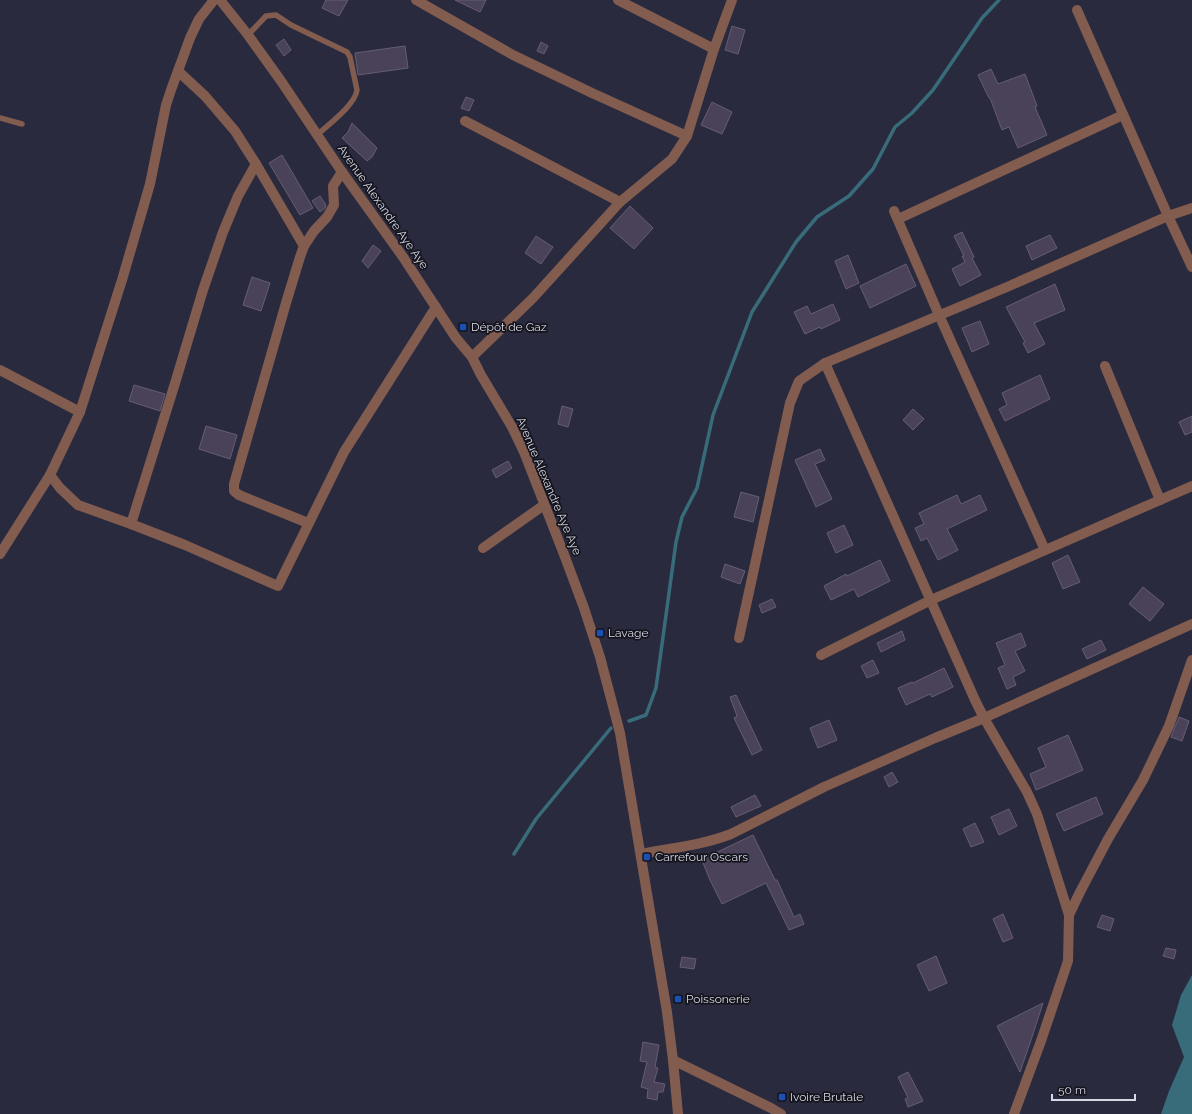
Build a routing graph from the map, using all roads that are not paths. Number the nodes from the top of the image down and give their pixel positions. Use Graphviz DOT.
graph roads {
  1 [pos="214,0"];
  2 [pos="220,0"];
  3 [pos="416,0"];
  4 [pos="618,0"];
  5 [pos="732,0"];
  6 [pos="1077,10"];
  7 [pos="248,35"];
  8 [pos="714,49"];
  9 [pos="178,71"];
  10 [pos="1123,115"];
  11 [pos="0,118"];
  12 [pos="465,121"];
  13 [pos="22,124"];
  14 [pos="317,135"];
  15 [pos="687,136"];
  16 [pos="256,164"];
  17 [pos="342,172"];
  18 [pos="620,202"];
  19 [pos="1192,208"];
  20 [pos="1168,216"];
  21 [pos="304,246"];
  22 [pos="1192,267"];
  23 [pos="436,306"];
  24 [pos="939,316"];
  25 [pos="472,357"];
  26 [pos="825,363"];
  27 [pos="1105,366"];
  28 [pos="0,370"];
  29 [pos="80,412"];
  30 [pos="50,475"];
  31 [pos="1192,486"];
  32 [pos="1160,500"];
  33 [pos="544,505"];
  34 [pos="308,523"];
  35 [pos="131,524"];
  36 [pos="483,548"];
  37 [pos="1045,550"];
  38 [pos="0,554"];
  39 [pos="931,600"];
  40 [pos="1192,624"];
  41 [pos="739,638"];
  42 [pos="821,655"];
  43 [pos="1192,660"];
  44 [pos="984,718"];
  45 [pos="641,854"];
  46 [pos="1069,915"];
  47 [pos="673,1060"];
  48 [pos="678,1114"];
  49 [pos="781,1114"];
  50 [pos="1014,1114"];
  1 -- 9 [label="street"];
  2 -- 7 [label="street, Avenue Alexandre Aye Aye"];
  3 -- 15 [label="street"];
  4 -- 8 [label="street"];
  5 -- 8 [label="street"];
  6 -- 10 [label="street"];
  7 -- 14 [label="street, Avenue Alexandre Aye Aye"];
  7 -- 14 [label="lane"];
  8 -- 15 [label="street"];
  9 -- 16 [label="street"];
  9 -- 29 [label="street"];
  10 -- 20 [label="street"];
  10 -- 24 [label="street"];
  11 -- 13 [label="lane"];
  12 -- 18 [label="street"];
  14 -- 17 [label="street, Avenue Alexandre Aye Aye"];
  15 -- 18 [label="street"];
  16 -- 21 [label="street"];
  16 -- 35 [label="street"];
  17 -- 21 [label="street"];
  17 -- 23 [label="street, Avenue Alexandre Aye Aye"];
  18 -- 25 [label="street"];
  19 -- 20 [label="street"];
  20 -- 22 [label="street"];
  20 -- 24 [label="street"];
  21 -- 34 [label="street"];
  23 -- 25 [label="street, Avenue Alexandre Aye Aye"];
  23 -- 34 [label="street"];
  24 -- 26 [label="street"];
  24 -- 37 [label="street"];
  25 -- 33 [label="street, Avenue Alexandre Aye Aye"];
  26 -- 39 [label="street"];
  26 -- 41 [label="street"];
  27 -- 32 [label="street"];
  28 -- 29 [label="street"];
  29 -- 30 [label="street"];
  30 -- 35 [label="street"];
  30 -- 38 [label="street"];
  31 -- 32 [label="street"];
  32 -- 37 [label="street"];
  33 -- 36 [label="street"];
  33 -- 45 [label="street, Avenue Alexandre Aye Aye"];
  34 -- 35 [label="street"];
  37 -- 39 [label="street"];
  39 -- 42 [label="street"];
  39 -- 44 [label="street"];
  40 -- 44 [label="street"];
  43 -- 46 [label="street"];
  44 -- 45 [label="street"];
  44 -- 46 [label="street"];
  45 -- 47 [label="street, Avenue Alexandre Aye Aye"];
  46 -- 50 [label="street"];
  47 -- 48 [label="street, Avenue Alexandre Aye Aye"];
  47 -- 49 [label="street"];
}
